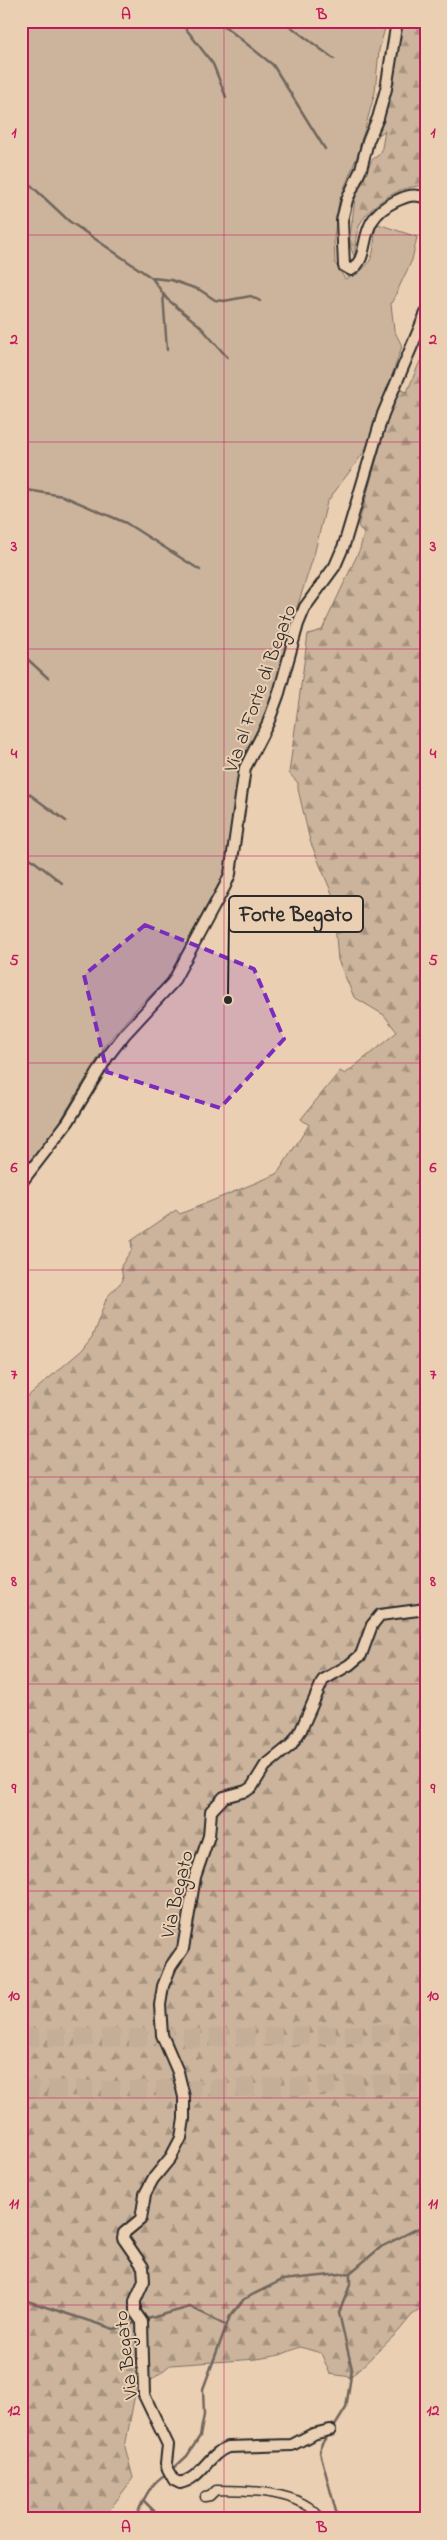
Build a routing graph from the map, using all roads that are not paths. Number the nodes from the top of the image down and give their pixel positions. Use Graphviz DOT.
graph roads {
  1 [pos="397,21"];
  2 [pos="426,198"];
  3 [pos="426,313"];
  4 [pos="21,1183"];
  5 [pos="426,1609"];
  6 [pos="330,2430"];
  7 [pos="205,2497"];
  8 [pos="321,2519"];
  1 -- 2 [label="street"];
  3 -- 4 [label="street, Via al Forte di Begato"];
  5 -- 6 [label="street, Via Begato"];
  7 -- 8 [label="street"];
}
